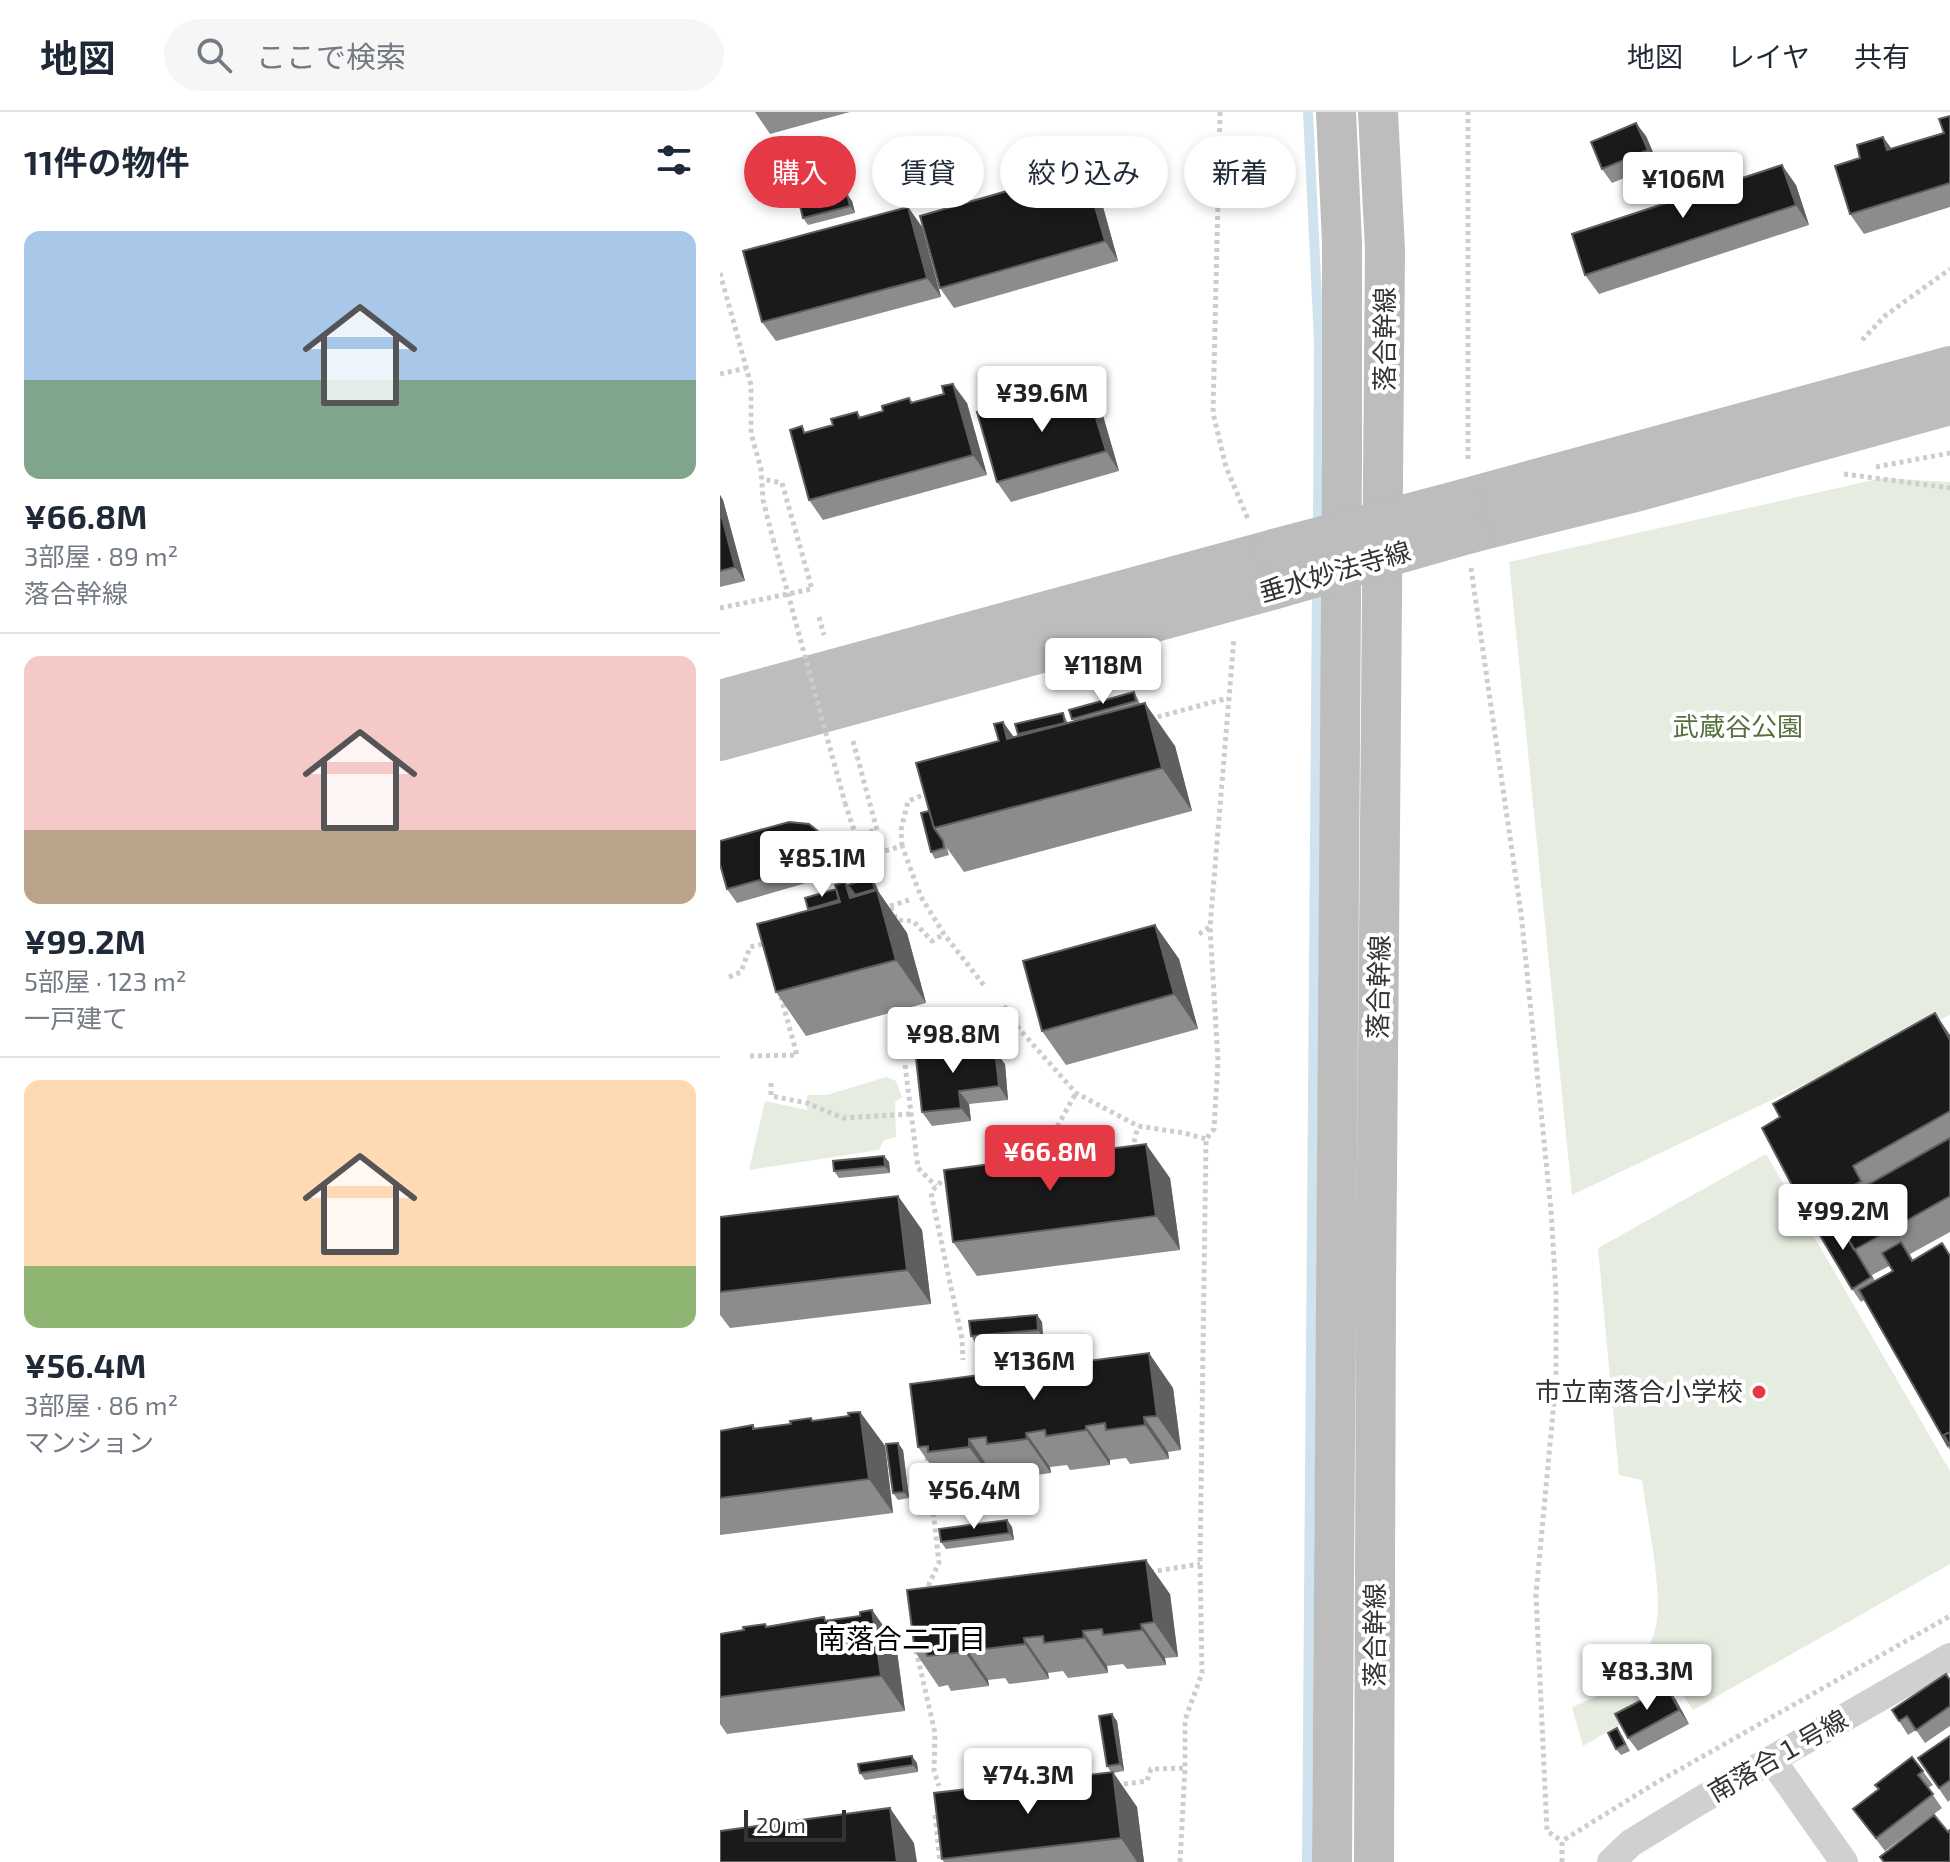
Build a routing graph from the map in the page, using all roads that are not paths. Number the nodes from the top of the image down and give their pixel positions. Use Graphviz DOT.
graph roads {
  1 [pos="1336,112"];
  2 [pos="1378,112"];
  3 [pos="1950,366"];
  4 [pos="1950,405"];
  5 [pos="1468,515"];
  6 [pos="720,700"];
  7 [pos="720,741"];
  8 [pos="1950,1657"];
  9 [pos="1772,1760"];
  10 [pos="1332,1862"];
  11 [pos="1374,1862"];
  12 [pos="1611,1862"];
  13 [pos="1844,1862"];
  1 -- 10 [label="street, 落合幹線"];
  2 -- 11 [label="street, 落合幹線"];
  3 -- 5 [label="street, 垂水妙法寺線"];
  4 -- 5 [label="street, 垂水妙法寺線"];
  5 -- 6 [label="street, 垂水妙法寺線, bridge"];
  5 -- 7 [label="street, 垂水妙法寺線, bridge"];
  8 -- 9 [label="street, 南落合１号線"];
  9 -- 12 [label="street, 南落合１号線"];
  9 -- 13 [label="street"];
}
